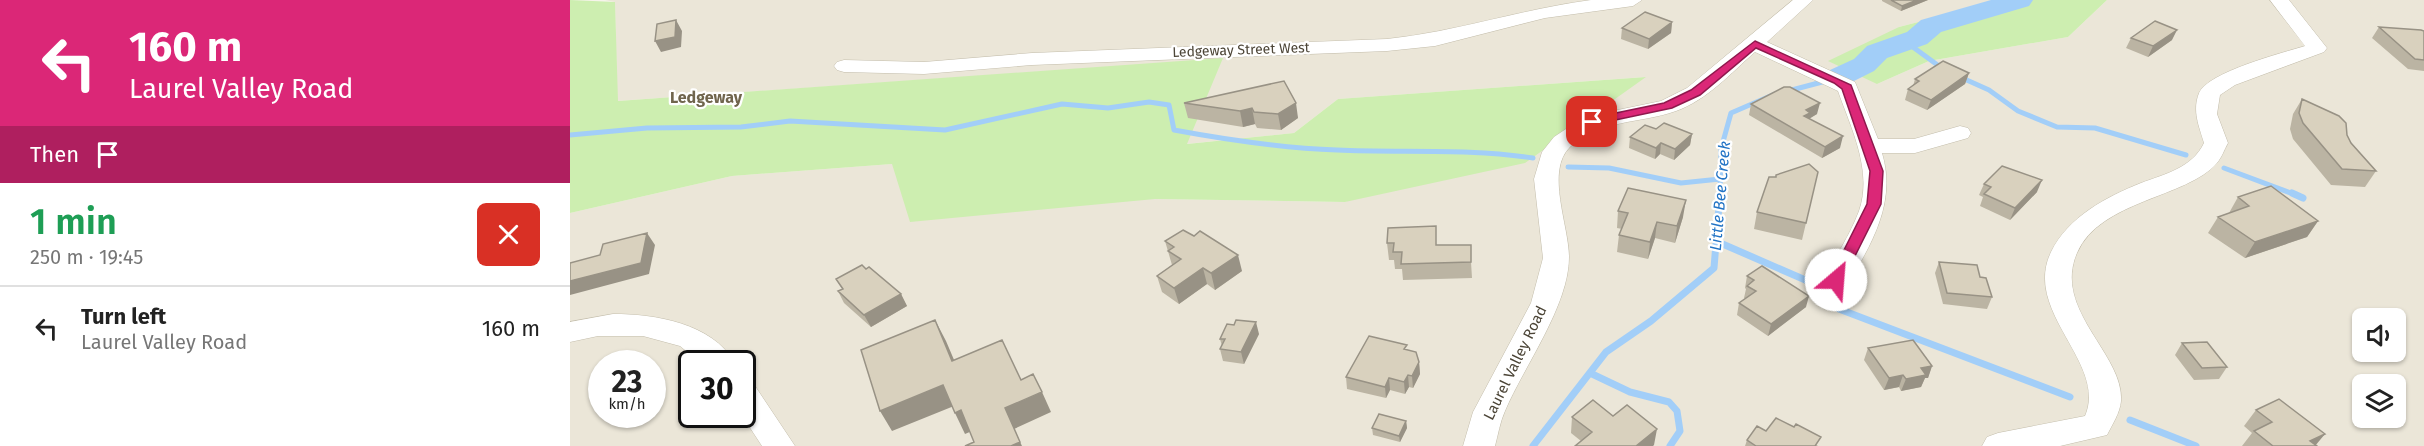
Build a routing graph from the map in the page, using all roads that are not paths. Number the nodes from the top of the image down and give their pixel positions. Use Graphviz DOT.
graph roads {
  1 [pos="1633,0"];
  2 [pos="1804,0"];
  3 [pos="2279,0"];
  4 [pos="1755,44"];
  5 [pos="844,66"];
  6 [pos="1960,133"];
  7 [pos="1869,146"];
  8 [pos="1836,280"];
  9 [pos="570,332"];
  10 [pos="704,350"];
  11 [pos="756,412"];
  12 [pos="779,446"];
  13 [pos="1479,446"];
  14 [pos="1998,446"];
  1 -- 5 [label="street, Ledgeway Street West"];
  2 -- 4 [label="street, Laurel Valley Road"];
  3 -- 14 [label="street"];
  4 -- 7 [label="street"];
  4 -- 13 [label="street, Laurel Valley Road"];
  6 -- 7 [label="street"];
  7 -- 8 [label="street"];
  9 -- 10 [label="street"];
  11 -- 12 [label="street"];
}
